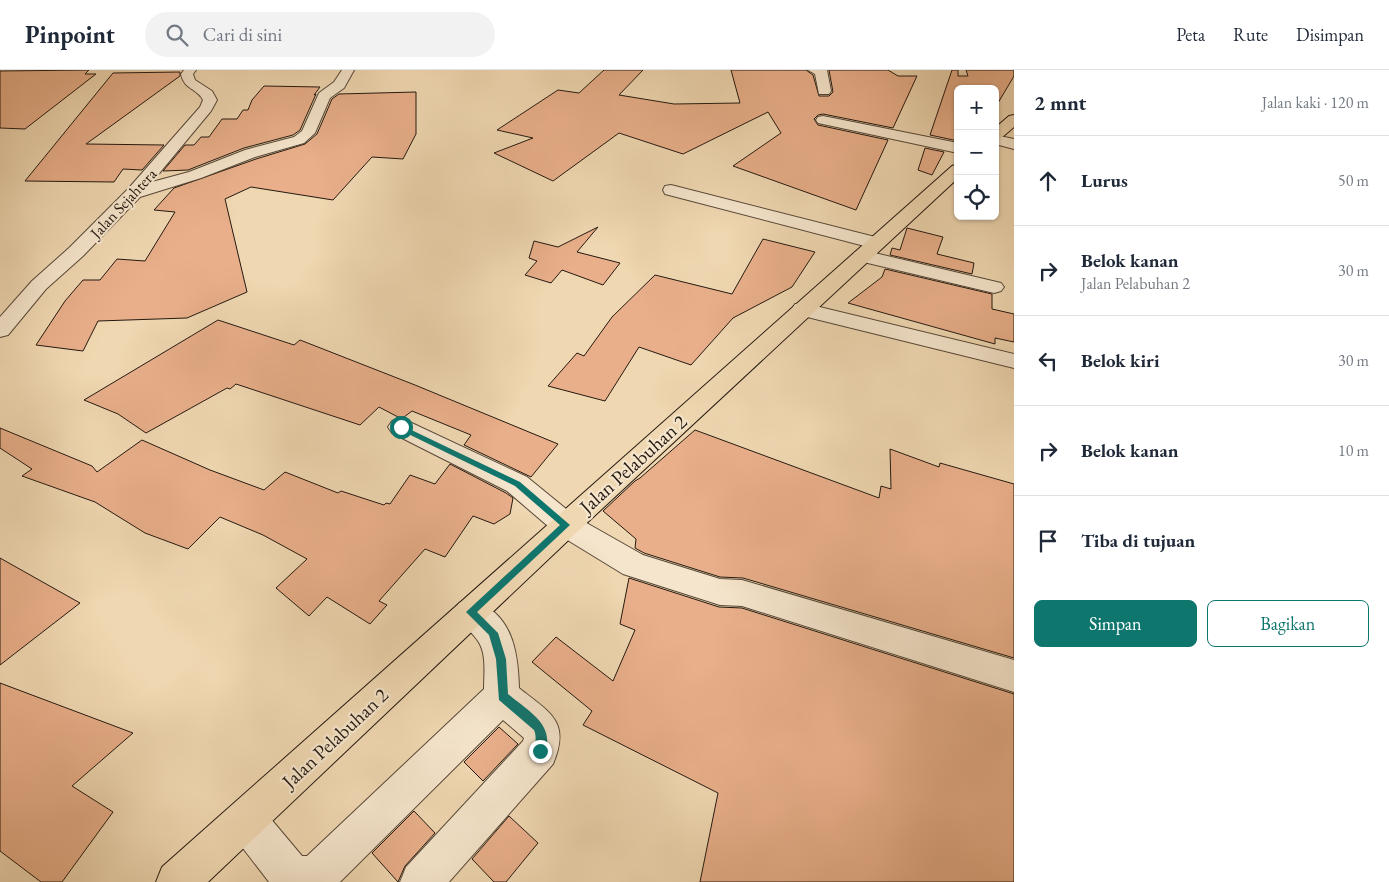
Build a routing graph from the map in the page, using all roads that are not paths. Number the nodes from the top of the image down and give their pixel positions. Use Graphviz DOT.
graph roads {
  1 [pos="190,70"];
  2 [pos="348,70"];
  3 [pos="814,70"];
  4 [pos="824,91"];
  5 [pos="1014,118"];
  6 [pos="823,120"];
  7 [pos="999,134"];
  8 [pos="999,139"];
  9 [pos="1014,144"];
  10 [pos="954,147"];
  11 [pos="954,174"];
  12 [pos="671,190"];
  13 [pos="134,193"];
  14 [pos="869,249"];
  15 [pos="994,287"];
  16 [pos="803,309"];
  17 [pos="0,330"];
  18 [pos="1014,361"];
  19 [pos="401,427"];
  20 [pos="566,525"];
  21 [pos="471,612"];
  22 [pos="1014,676"];
  23 [pos="502,696"];
  24 [pos="246,820"];
  25 [pos="317,879"];
  26 [pos="177,882"];
  27 [pos="421,882"];
  1 -- 13 [label="street, Jalan Sejahtera"];
  2 -- 13 [label="street"];
  3 -- 4 [label="street"];
  5 -- 7 [label="main road"];
  6 -- 10 [label="street"];
  8 -- 9 [label="street"];
  11 -- 14 [label="main road, Jalan Pelabuhan 2"];
  12 -- 14 [label="street"];
  13 -- 17 [label="street, Jalan Sejahtera"];
  14 -- 15 [label="street"];
  14 -- 16 [label="main road, Jalan Pelabuhan 2"];
  16 -- 18 [label="street"];
  16 -- 20 [label="main road, Jalan Pelabuhan 2"];
  19 -- 20 [label="street"];
  20 -- 21 [label="main road, Jalan Pelabuhan 2"];
  20 -- 22 [label="street"];
  21 -- 23 [label="street"];
  21 -- 24 [label="main road, Jalan Pelabuhan 2"];
  23 -- 25 [label="street"];
  23 -- 27 [label="street"];
  24 -- 25 [label="street"];
  24 -- 26 [label="main road, Jalan Pelabuhan 2"];
}
